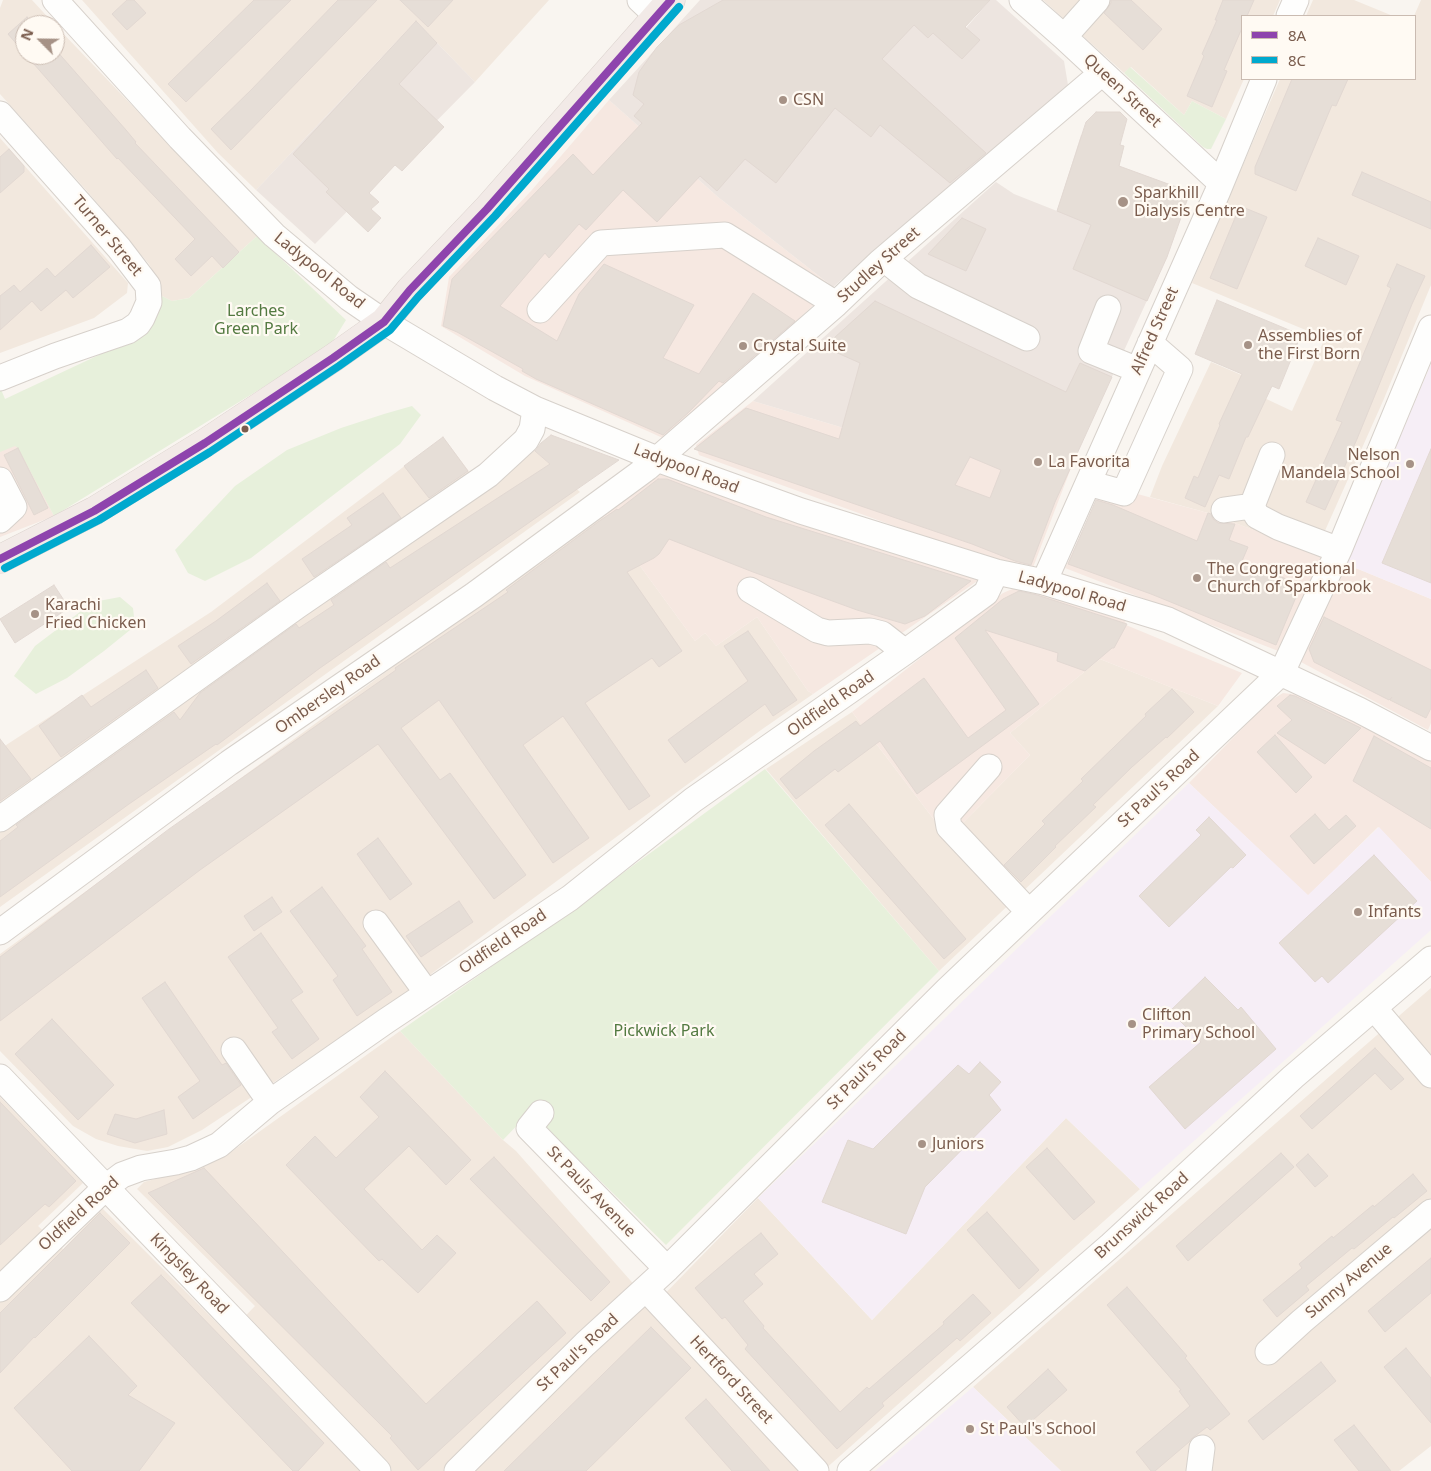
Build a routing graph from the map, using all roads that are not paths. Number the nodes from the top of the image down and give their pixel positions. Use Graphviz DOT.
graph roads {
  1 [pos="55,0"];
  2 [pos="1022,0"];
  3 [pos="1097,0"];
  4 [pos="1296,0"];
  5 [pos="656,5"];
  6 [pos="1289,15"];
  7 [pos="1064,37"];
  8 [pos="1102,73"];
  9 [pos="1264,80"];
  10 [pos="0,114"];
  11 [pos="1221,183"];
  12 [pos="884,259"];
  13 [pos="836,304"];
  14 [pos="1108,308"];
  15 [pos="540,310"];
  16 [pos="384,322"];
  17 [pos="1431,328"];
  18 [pos="1027,338"];
  19 [pos="1150,343"];
  20 [pos="1138,370"];
  21 [pos="0,378"];
  22 [pos="535,409"];
  23 [pos="1272,455"];
  24 [pos="657,459"];
  25 [pos="0,480"];
  26 [pos="1088,483"];
  27 [pos="1252,506"];
  28 [pos="1224,510"];
  29 [pos="0,520"];
  30 [pos="1338,550"];
  31 [pos="0,559"];
  32 [pos="996,572"];
  33 [pos="1044,582"];
  34 [pos="750,590"];
  35 [pos="905,652"];
  36 [pos="1282,672"];
  37 [pos="1431,748"];
  38 [pos="989,767"];
  39 [pos="0,819"];
  40 [pos="1029,912"];
  41 [pos="376,923"];
  42 [pos="0,932"];
  43 [pos="1431,959"];
  44 [pos="428,993"];
  45 [pos="1374,1008"];
  46 [pos="234,1050"];
  47 [pos="1431,1075"];
  48 [pos="0,1077"];
  49 [pos="270,1102"];
  50 [pos="541,1113"];
  51 [pos="106,1186"];
  52 [pos="1431,1212"];
  53 [pos="667,1270"];
  54 [pos="0,1289"];
  55 [pos="646,1289"];
  56 [pos="1268,1352"];
  57 [pos="378,1471"];
  58 [pos="457,1471"];
  59 [pos="816,1471"];
  60 [pos="850,1471"];
  1 -- 16 [label="street, Ladypool Road"];
  2 -- 7 [label="street, Queen Street"];
  3 -- 7 [label="street"];
  4 -- 6 [label="street"];
  5 -- 16 [label="highway"];
  7 -- 8 [label="street, Queen Street"];
  8 -- 11 [label="street, Queen Street"];
  8 -- 12 [label="street, Studley Street"];
  9 -- 11 [label="street, Alfred Street"];
  10 -- 21 [label="street, Turner Street"];
  11 -- 19 [label="street, Alfred Street"];
  12 -- 13 [label="street, Studley Street"];
  12 -- 18 [label="street"];
  13 -- 15 [label="street"];
  13 -- 24 [label="street, Studley Street"];
  14 -- 20 [label="street"];
  16 -- 22 [label="street, Ladypool Road"];
  16 -- 31 [label="highway"];
  17 -- 30 [label="street"];
  19 -- 20 [label="street, Alfred Street"];
  19 -- 26 [label="street"];
  20 -- 26 [label="street, Alfred Street"];
  22 -- 24 [label="street, Ladypool Road"];
  22 -- 39 [label="street"];
  23 -- 27 [label="street"];
  24 -- 32 [label="street, Ladypool Road"];
  24 -- 42 [label="street, Ombersley Road"];
  25 -- 29 [label="street"];
  26 -- 33 [label="street, Alfred Street"];
  27 -- 28 [label="street"];
  27 -- 30 [label="street"];
  30 -- 36 [label="street"];
  32 -- 33 [label="street, Ladypool Road"];
  32 -- 35 [label="street, Oldfield Road"];
  33 -- 36 [label="street, Ladypool Road"];
  34 -- 35 [label="street"];
  35 -- 44 [label="street, Oldfield Road"];
  36 -- 37 [label="street, Ladypool Road"];
  36 -- 40 [label="street, St Paul's Road"];
  38 -- 40 [label="street"];
  40 -- 53 [label="street, St Paul's Road"];
  41 -- 44 [label="street"];
  43 -- 45 [label="street, Brunswick Road"];
  44 -- 49 [label="street, Oldfield Road"];
  45 -- 47 [label="street"];
  45 -- 60 [label="street, Brunswick Road"];
  46 -- 49 [label="street"];
  48 -- 51 [label="street, Kingsley Road"];
  49 -- 51 [label="street, Oldfield Road"];
  50 -- 53 [label="street, St Pauls Avenue"];
  51 -- 54 [label="street, Oldfield Road"];
  51 -- 57 [label="street, Kingsley Road"];
  52 -- 56 [label="street, Sunny Avenue"];
  53 -- 55 [label="street, St Paul's Road"];
  55 -- 58 [label="street, St Paul's Road"];
  55 -- 59 [label="street, Hertford Street"];
}
